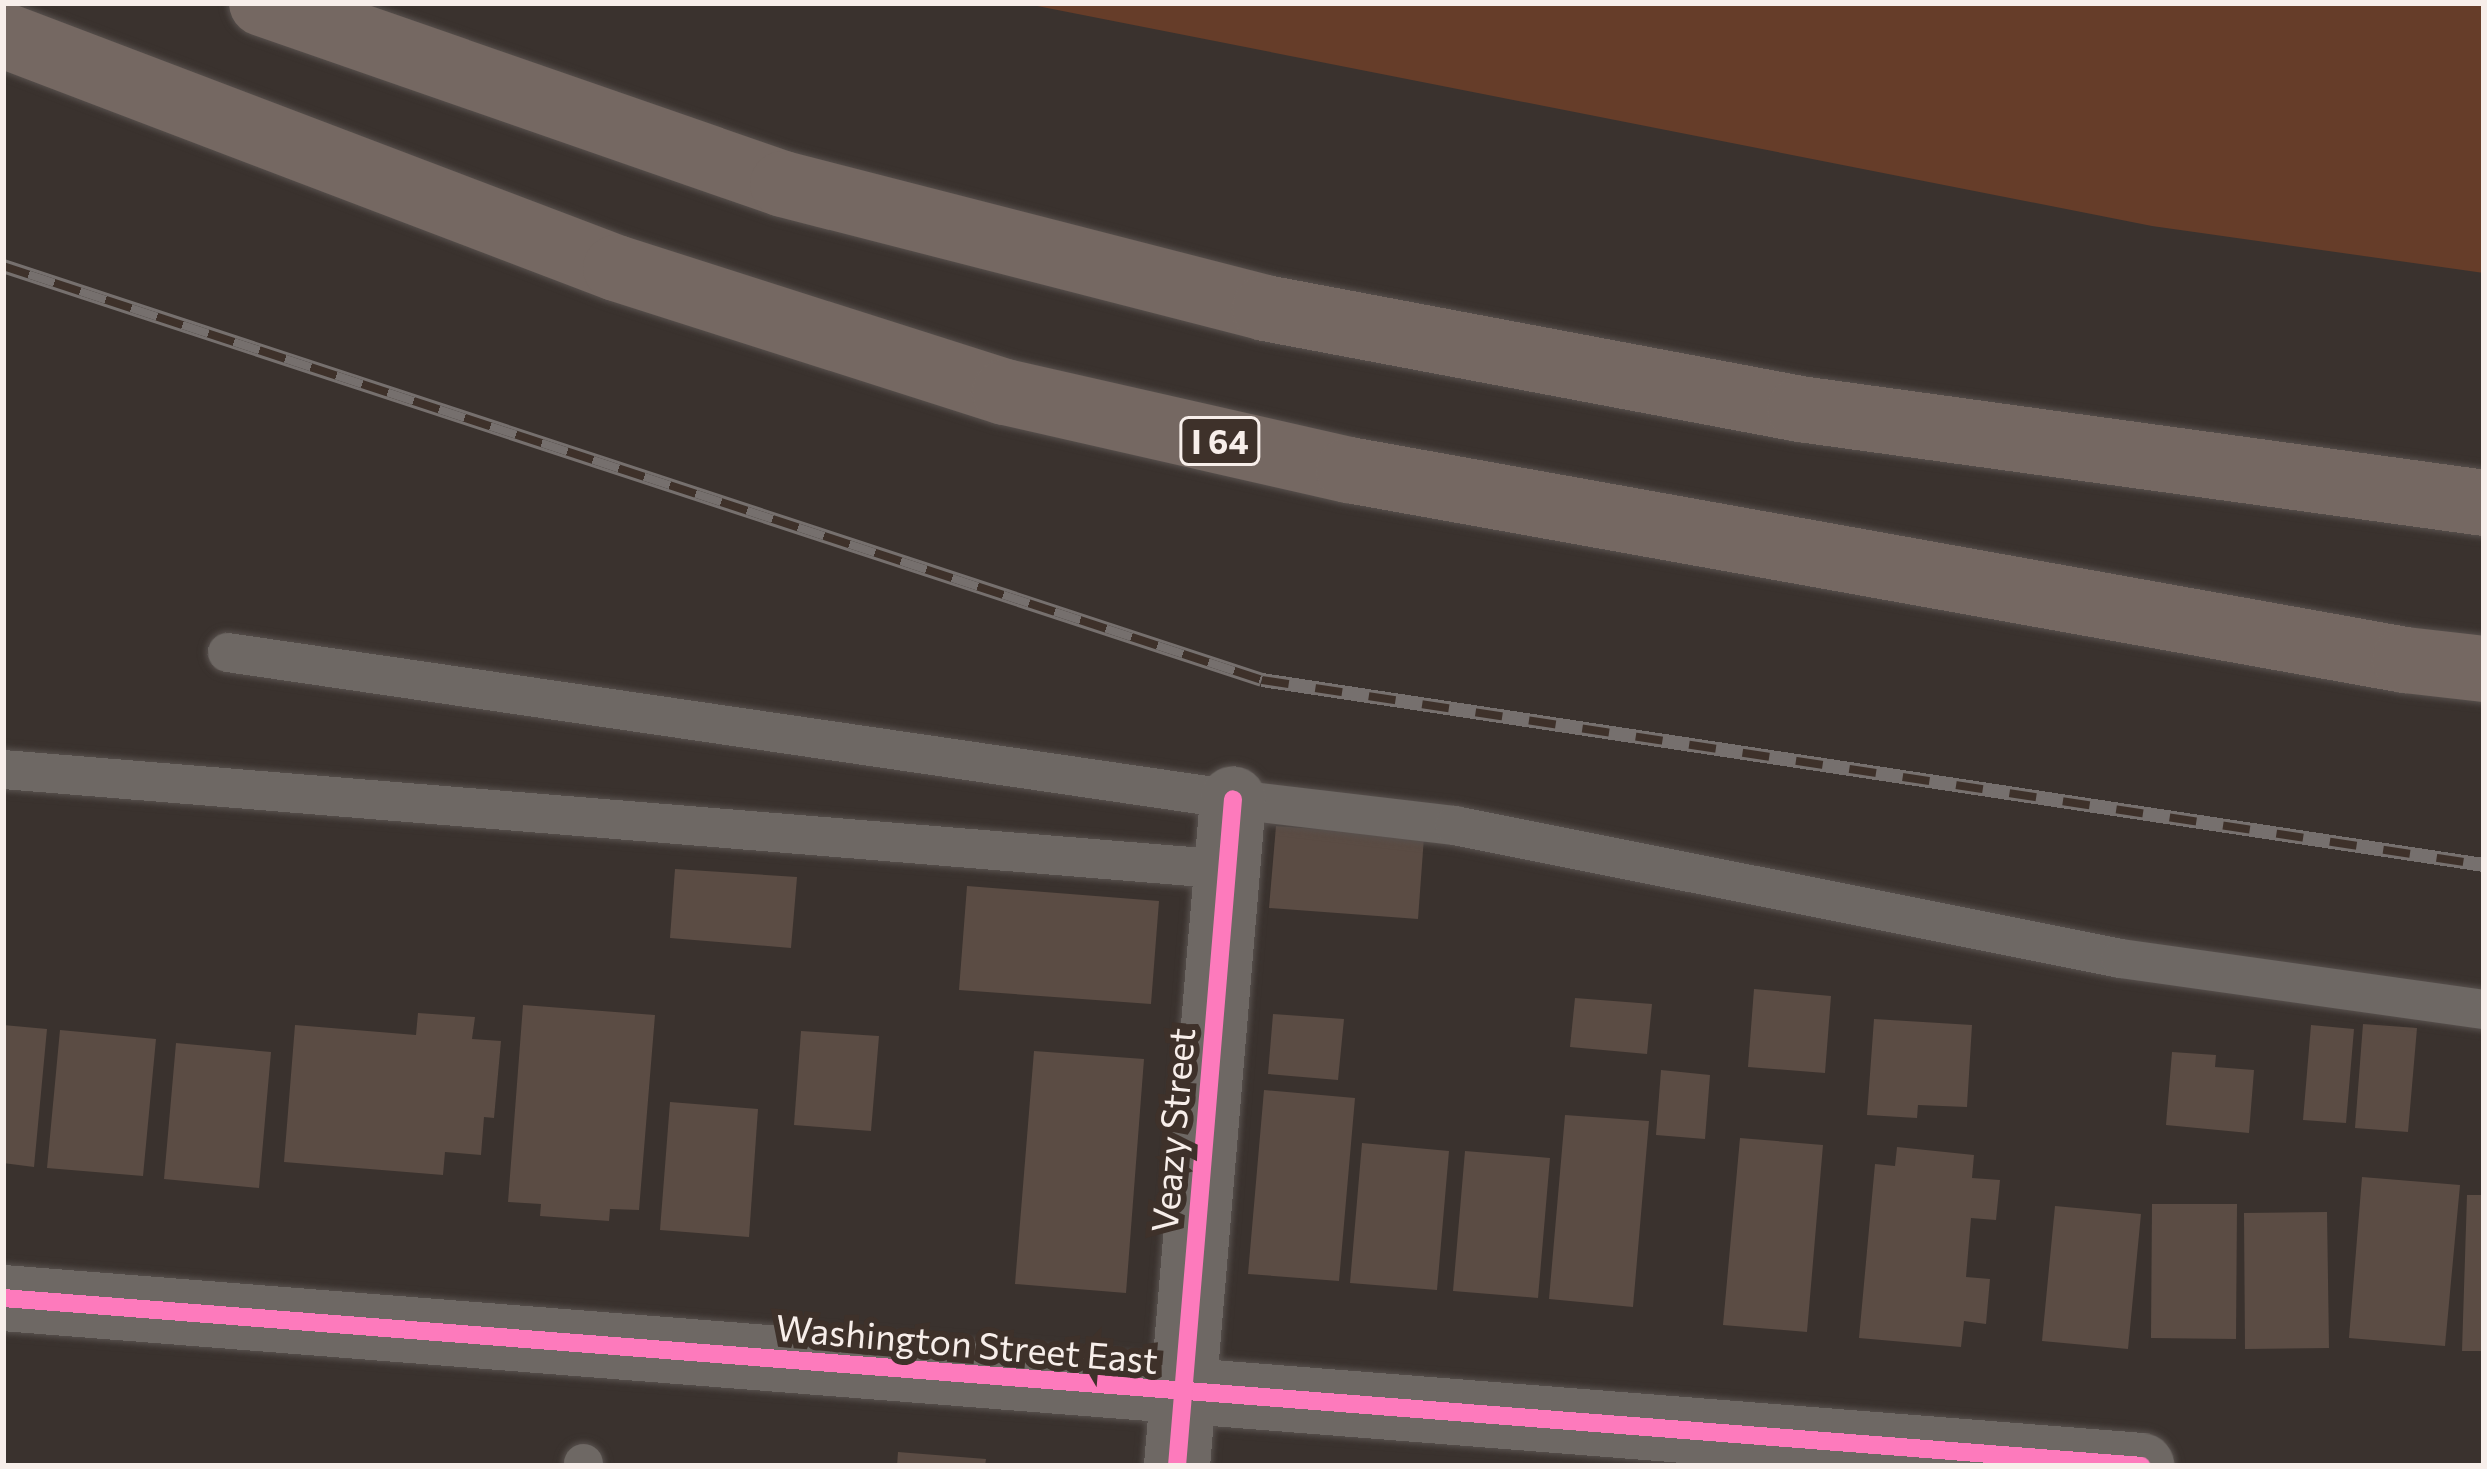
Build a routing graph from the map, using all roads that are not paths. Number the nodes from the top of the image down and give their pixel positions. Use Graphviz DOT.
graph roads {
  1 [pos="262,3"];
  2 [pos="3,35"];
  3 [pos="2484,503"];
  4 [pos="227,652"];
  5 [pos="2484,669"];
  6 [pos="3,769"];
  7 [pos="1233,799"];
  8 [pos="1227,869"];
  9 [pos="2484,1009"];
  10 [pos="3,1298"];
  11 [pos="1183,1394"];
  12 [pos="1177,1466"];
  13 [pos="2140,1466"];
  1 -- 3 [label="highway"];
  2 -- 5 [label="highway, I 64"];
  4 -- 7 [label="lane"];
  6 -- 8 [label="lane"];
  7 -- 8 [label="street, Veazy Street"];
  7 -- 9 [label="lane"];
  8 -- 11 [label="street, Veazy Street"];
  10 -- 11 [label="street, Washington Street East"];
  11 -- 12 [label="street, Veazy Street"];
  11 -- 13 [label="street, Washington Street East"];
}
